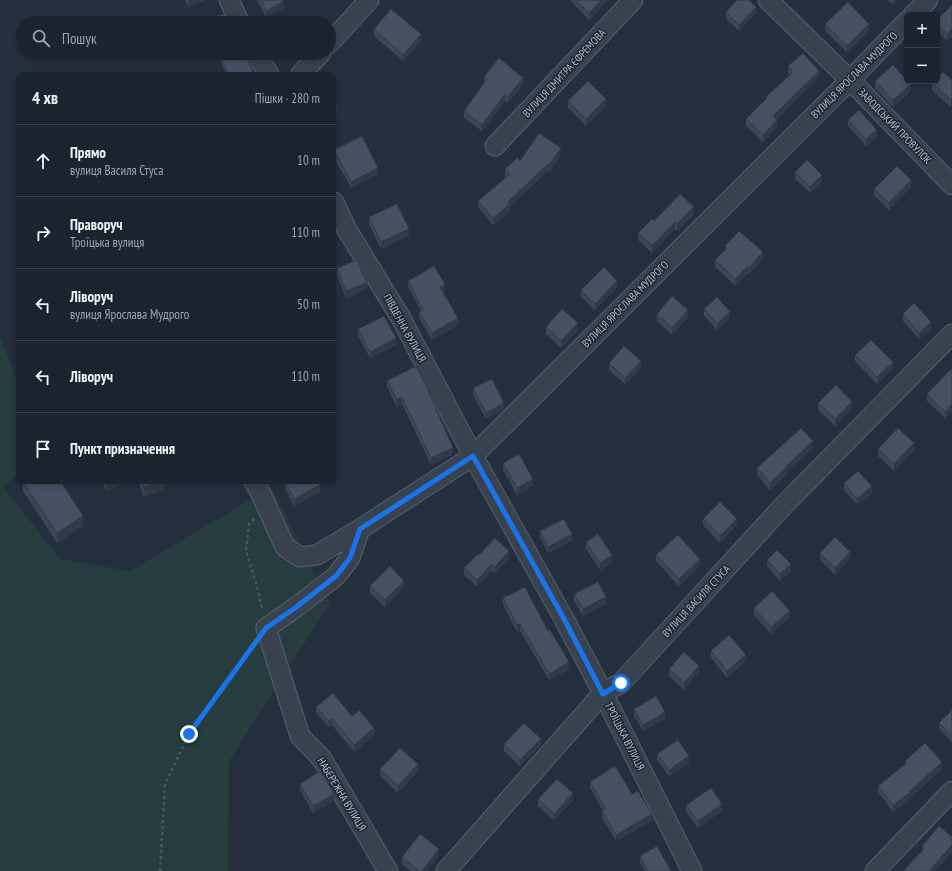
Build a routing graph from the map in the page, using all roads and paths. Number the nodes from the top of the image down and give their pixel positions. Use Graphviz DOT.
graph roads {
  1 [pos="229,0"];
  2 [pos="369,0"];
  3 [pos="633,0"];
  4 [pos="768,0"];
  5 [pos="928,0"];
  6 [pos="916,12"];
  7 [pos="237,16"];
  8 [pos="904,24"];
  9 [pos="336,36"];
  10 [pos="260,60"];
  11 [pos="314,60"];
  12 [pos="268,72"];
  13 [pos="303,72"];
  14 [pos="850,80"];
  15 [pos="495,146"];
  16 [pos="952,185"];
  17 [pos="336,206"];
  18 [pos="952,334"];
  19 [pos="473,456"];
  20 [pos="255,484"];
  21 [pos="265,504"];
  22 [pos="360,529"];
  23 [pos="266,628"];
  24 [pos="603,694"];
  25 [pos="952,791"];
  26 [pos="160,871"];
  27 [pos="388,871"];
  28 [pos="446,871"];
  29 [pos="692,871"];
  30 [pos="875,871"];
  1 -- 7 [label="street"];
  2 -- 9 [label="street"];
  3 -- 15 [label="street, ВУЛИЦЯ ДМИТРА ЄФРЕМОВА"];
  4 -- 14 [label="street, ЗАВОДСЬКИЙ ПРОВУЛОК"];
  5 -- 6 [label="street"];
  8 -- 14 [label="street, ВУЛИЦЯ ЯРОСЛАВА МУДРОГО"];
  10 -- 12 [label="street"];
  11 -- 13 [label="street"];
  14 -- 16 [label="street, ЗАВОДСЬКИЙ ПРОВУЛОК"];
  14 -- 19 [label="street, ВУЛИЦЯ ЯРОСЛАВА МУДРОГО"];
  17 -- 19 [label="street, ПІВДЕННА ВУЛИЦЯ"];
  18 -- 24 [label="street, ВУЛИЦЯ ВАСИЛЯ СТУСА"];
  19 -- 22 [label="street, ВУЛИЦЯ ЯРОСЛАВА МУДРОГО"];
  19 -- 24 [label="street, ТРОЇЦЬКА ВУЛИЦЯ"];
  20 -- 21 [label="street"];
  21 -- 22 [label="street, ВУЛИЦЯ ЯРОСЛАВА МУДРОГО"];
  21 -- 23 [label="path"];
  22 -- 23 [label="street"];
  23 -- 26 [label="path"];
  23 -- 27 [label="street, НАБЕРЕЖНА ВУЛИЦЯ"];
  24 -- 28 [label="street, ВУЛИЦЯ ВАСИЛЯ СТУСА"];
  24 -- 29 [label="street, ТРОЇЦЬКА ВУЛИЦЯ"];
  25 -- 30 [label="street"];
}
